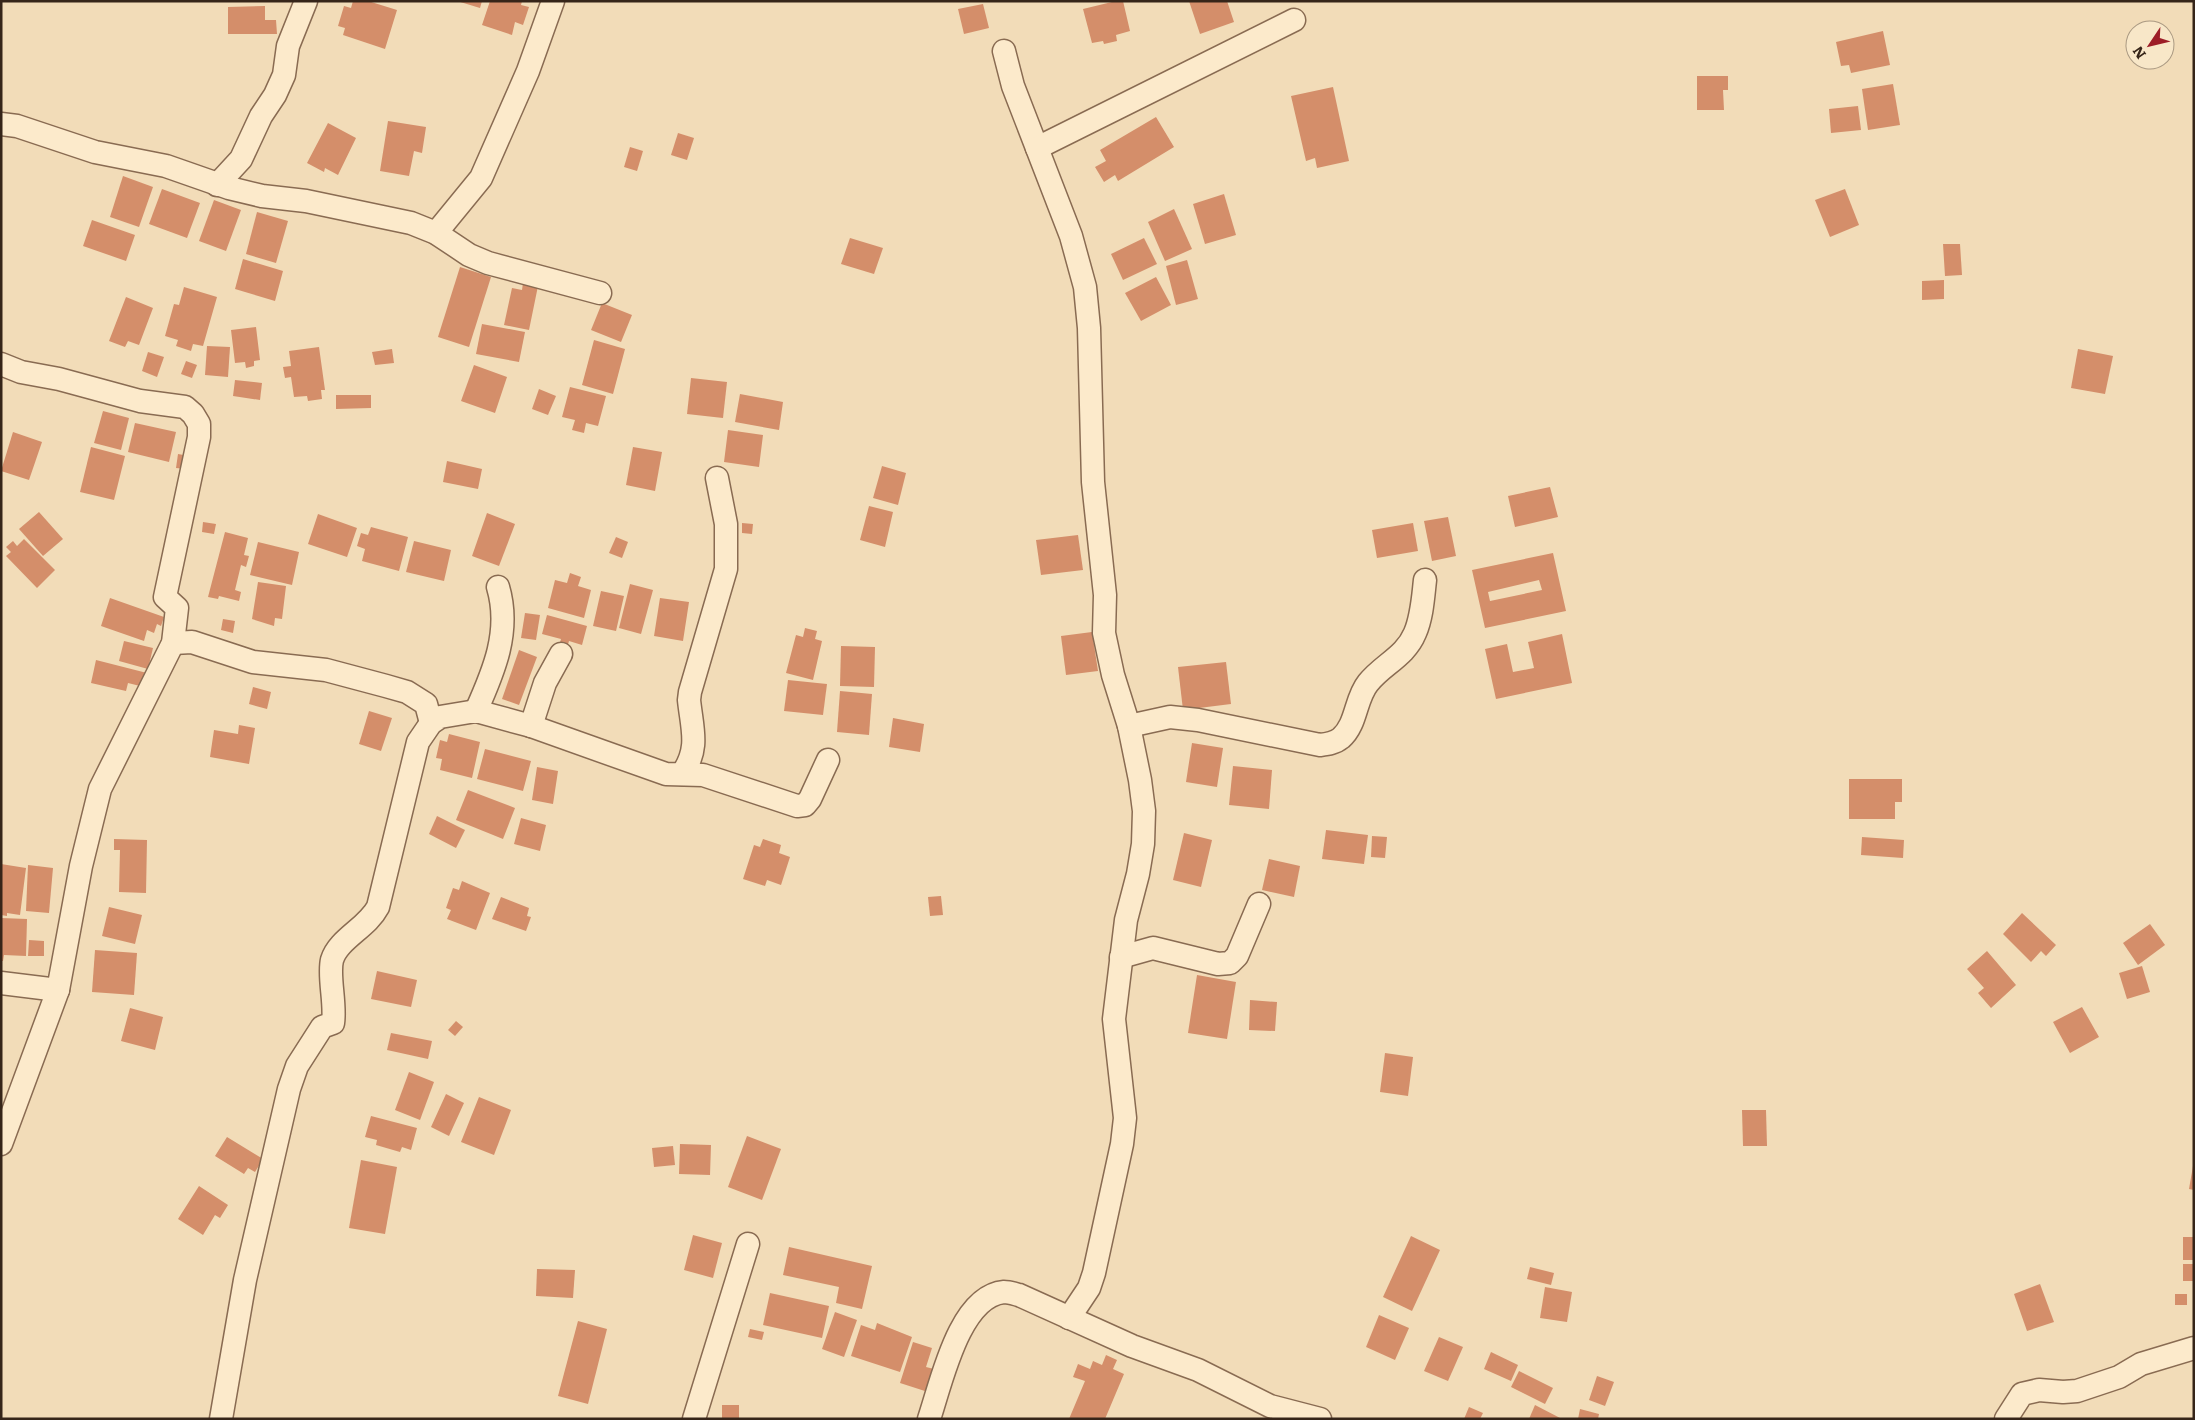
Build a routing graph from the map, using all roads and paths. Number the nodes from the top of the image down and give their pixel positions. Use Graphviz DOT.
graph roads {
  1 [pos="306,1"];
  2 [pos="553,1"];
  3 [pos="1294,20"];
  4 [pos="1004,51"];
  5 [pos="1,124"];
  6 [pos="1037,148"];
  7 [pos="217,185"];
  8 [pos="436,233"];
  9 [pos="600,293"];
  10 [pos="1,364"];
  11 [pos="716,478"];
  12 [pos="1425,580"];
  13 [pos="498,587"];
  14 [pos="173,643"];
  15 [pos="561,654"];
  16 [pos="476,712"];
  17 [pos="431,723"];
  18 [pos="531,726"];
  19 [pos="1129,726"];
  20 [pos="828,760"];
  21 [pos="682,774"];
  22 [pos="1259,904"];
  23 [pos="1121,957"];
  24 [pos="1,983"];
  25 [pos="58,990"];
  26 [pos="1,1144"];
  27 [pos="748,1244"];
  28 [pos="1069,1318"];
  29 [pos="2194,1348"];
  30 [pos="221,1419"];
  31 [pos="694,1419"];
  32 [pos="929,1419"];
  33 [pos="1320,1419"];
  34 [pos="2006,1419"];
  1 -- 7 [label="street"];
  2 -- 8 [label="street"];
  3 -- 6 [label="street"];
  4 -- 6 [label="street"];
  5 -- 7 [label="street"];
  6 -- 19 [label="street"];
  7 -- 8 [label="street"];
  8 -- 9 [label="street"];
  10 -- 14 [label="street"];
  11 -- 21 [label="street"];
  12 -- 19 [label="street"];
  13 -- 16 [label="street"];
  14 -- 17 [label="street"];
  14 -- 25 [label="street"];
  15 -- 18 [label="street"];
  16 -- 17 [label="street"];
  16 -- 18 [label="street"];
  17 -- 30 [label="street"];
  18 -- 21 [label="street"];
  19 -- 23 [label="street"];
  20 -- 21 [label="street"];
  22 -- 23 [label="street"];
  23 -- 28 [label="street"];
  24 -- 25 [label="street"];
  25 -- 26 [label="street"];
  27 -- 31 [label="street"];
  28 -- 32 [label="street"];
  28 -- 33 [label="street"];
  29 -- 34 [label="street"];
}
